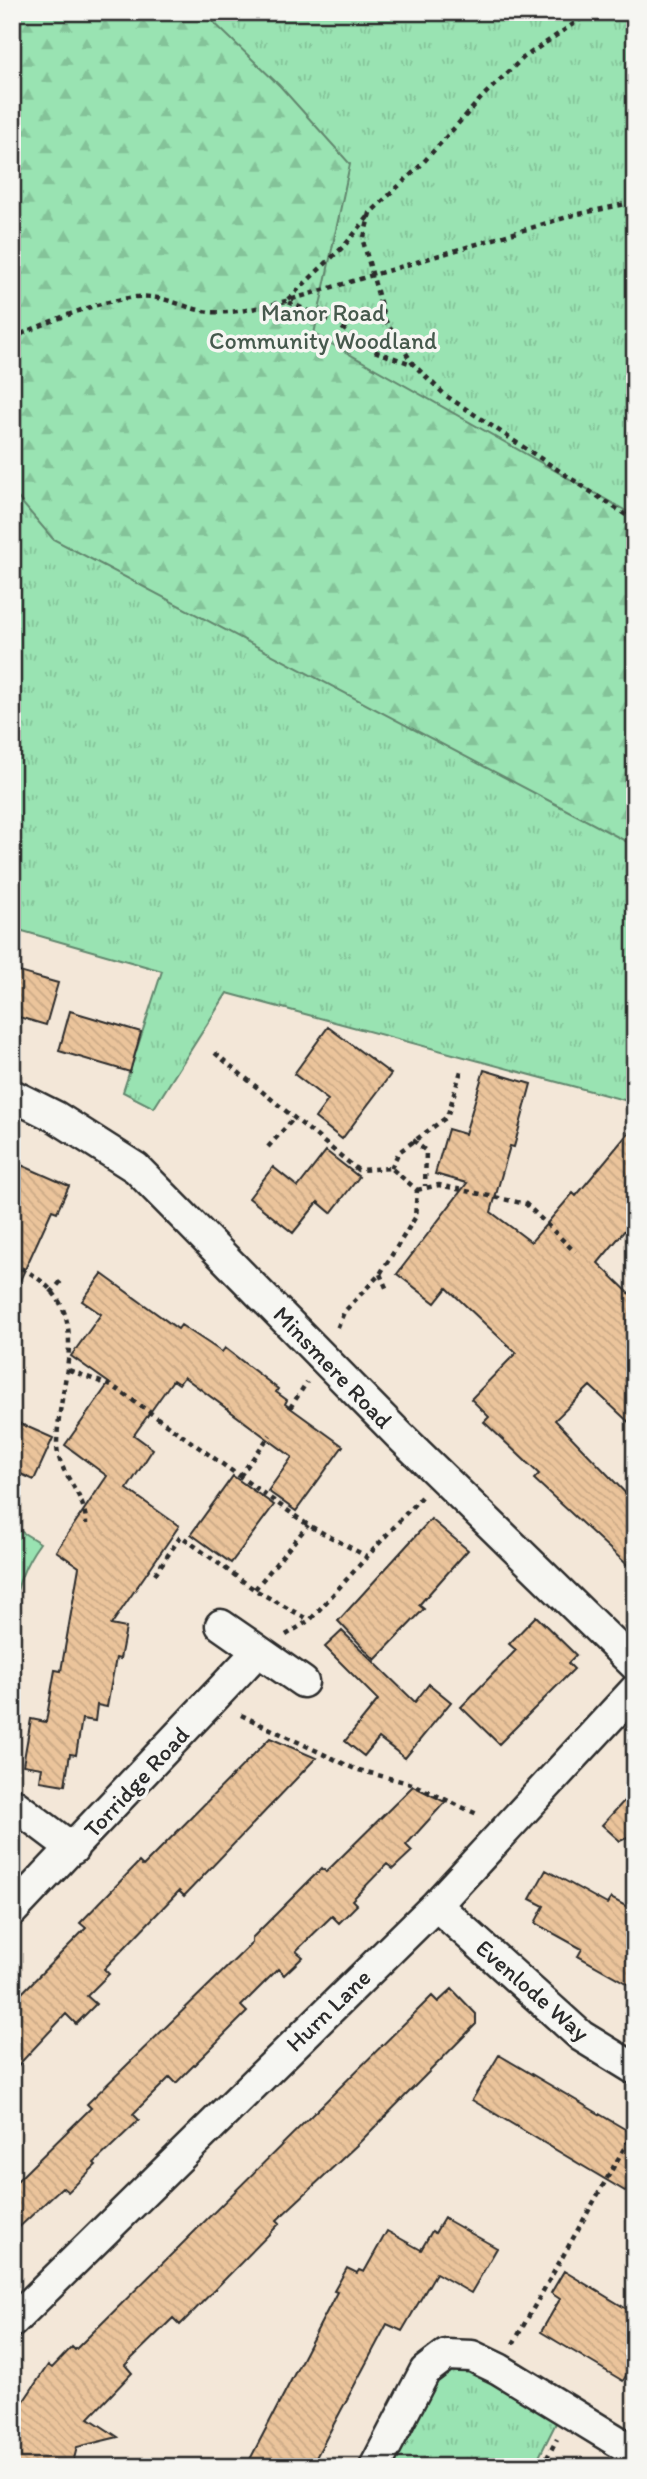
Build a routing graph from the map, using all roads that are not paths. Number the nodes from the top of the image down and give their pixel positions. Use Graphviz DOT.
graph roads {
  1 [pos="12,1096"];
  2 [pos="221,1625"];
  3 [pos="258,1651"];
  4 [pos="635,1665"];
  5 [pos="303,1682"];
  6 [pos="635,1690"];
  7 [pos="12,1803"];
  8 [pos="73,1849"];
  9 [pos="436,1905"];
  10 [pos="12,1911"];
  11 [pos="635,2069"];
  12 [pos="12,2322"];
  13 [pos="635,2452"];
  14 [pos="375,2467"];
  1 -- 4 [label="street, Minsmere Road"];
  2 -- 3 [label="street"];
  3 -- 5 [label="street"];
  3 -- 8 [label="street, Torridge Road"];
  6 -- 9 [label="street, Hurn Lane"];
  7 -- 8 [label="street"];
  8 -- 10 [label="street, Torridge Road"];
  9 -- 11 [label="street, Evenlode Way"];
  9 -- 12 [label="street, Hurn Lane"];
  13 -- 14 [label="street"];
}
